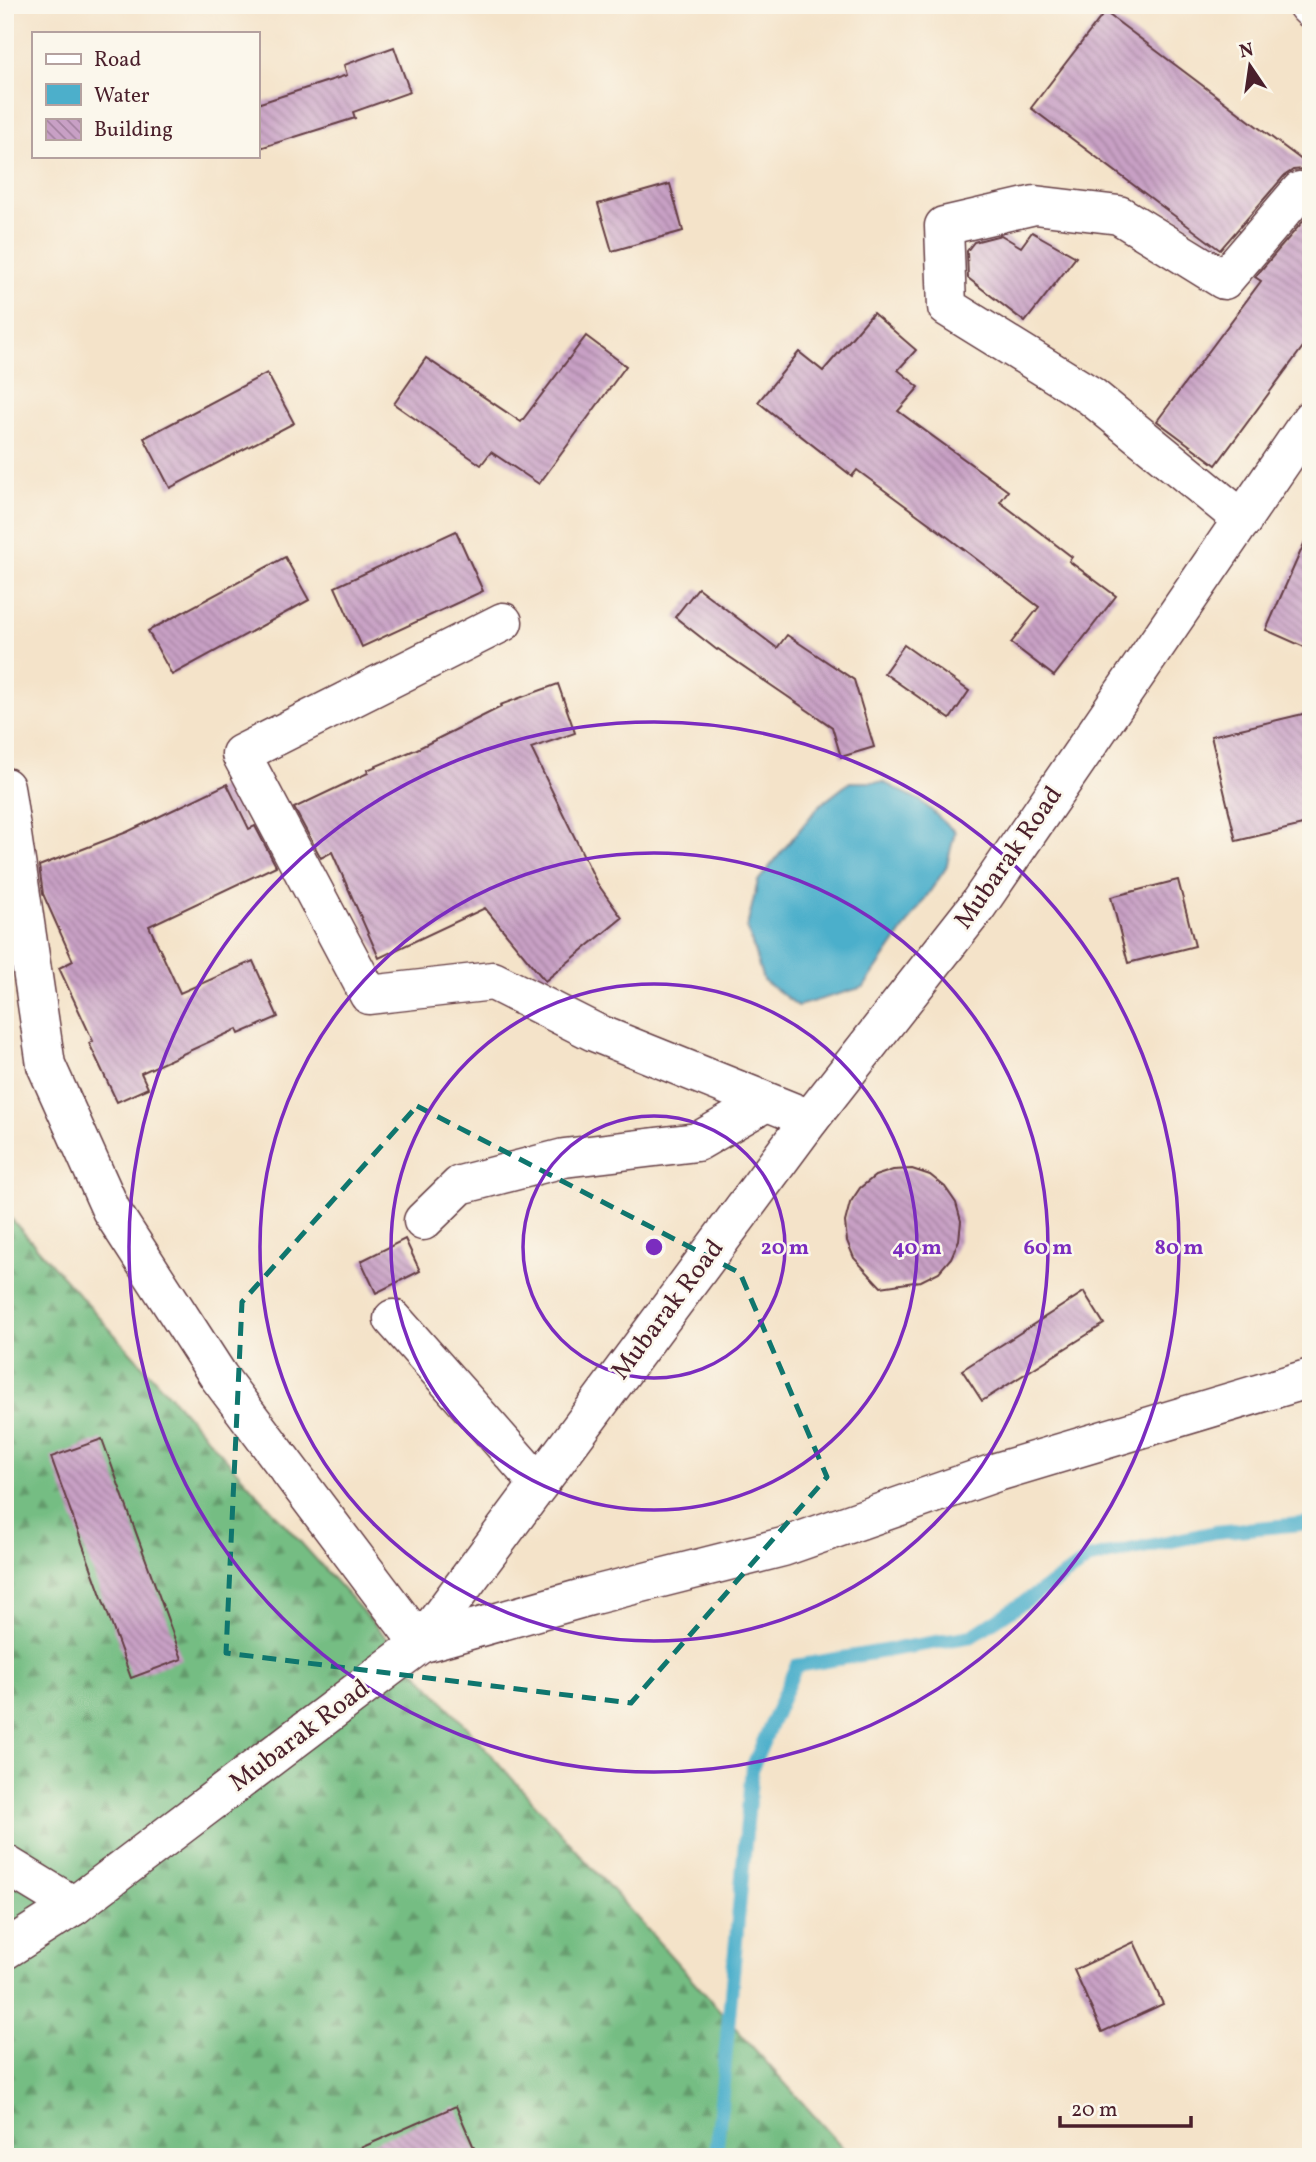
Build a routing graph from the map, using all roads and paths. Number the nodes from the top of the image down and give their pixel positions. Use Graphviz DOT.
graph roads {
  1 [pos="1307,5"];
  2 [pos="1311,9"];
  3 [pos="1300,191"];
  4 [pos="1311,419"];
  5 [pos="1243,520"];
  6 [pos="503,622"];
  7 [pos="5,787"];
  8 [pos="766,1102"];
  9 [pos="810,1119"];
  10 [pos="423,1221"];
  11 [pos="393,1320"];
  12 [pos="1311,1378"];
  13 [pos="539,1484"];
  14 [pos="420,1644"];
  15 [pos="5,1864"];
  16 [pos="75,1906"];
  17 [pos="5,1951"];
  1 -- 2 [label="street"];
  3 -- 5 [label="street"];
  4 -- 5 [label="street, Mubarak Road"];
  5 -- 9 [label="street, Mubarak Road"];
  6 -- 8 [label="street"];
  7 -- 14 [label="street"];
  8 -- 9 [label="street"];
  8 -- 10 [label="street"];
  9 -- 13 [label="street, Mubarak Road"];
  11 -- 13 [label="street"];
  12 -- 14 [label="street"];
  13 -- 14 [label="street, Mubarak Road"];
  14 -- 16 [label="street, Mubarak Road"];
  15 -- 16 [label="street"];
  16 -- 17 [label="street, Mubarak Road"];
}
